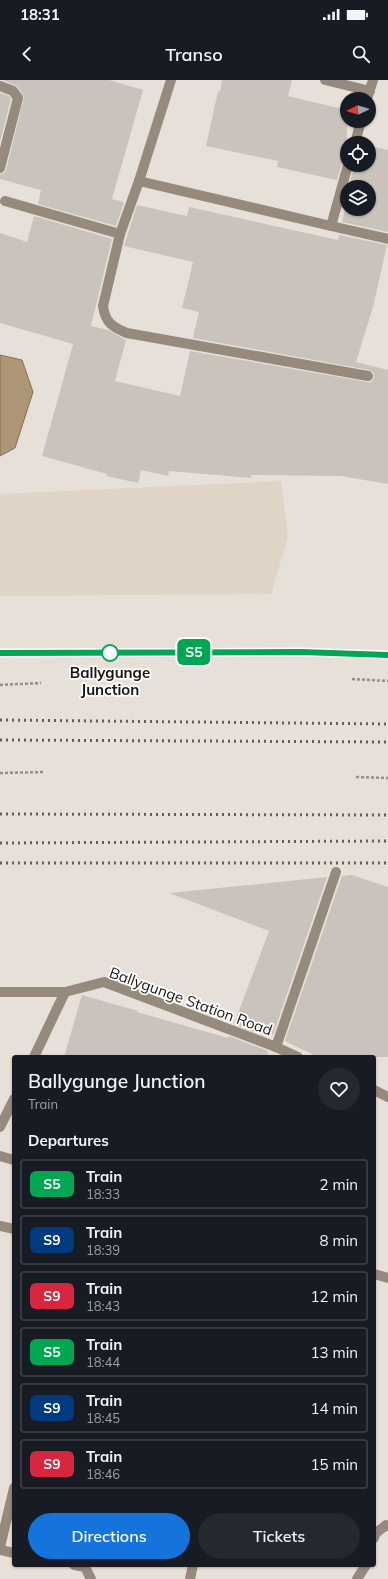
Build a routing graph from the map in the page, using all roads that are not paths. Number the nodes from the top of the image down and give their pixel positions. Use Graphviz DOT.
graph roads {
  1 [pos="171,80"];
  2 [pos="326,80"];
  3 [pos="373,80"];
  4 [pos="0,86"];
  5 [pos="360,92"];
  6 [pos="369,92"];
  7 [pos="0,168"];
  8 [pos="346,172"];
  9 [pos="139,181"];
  10 [pos="5,201"];
  11 [pos="331,226"];
  12 [pos="120,234"];
  13 [pos="388,239"];
  14 [pos="368,376"];
  15 [pos="336,872"];
  16 [pos="0,992"];
  17 [pos="65,992"];
  18 [pos="276,1047"];
  19 [pos="35,1055"];
  20 [pos="294,1055"];
  21 [pos="376,1091"];
  22 [pos="388,1096"];
  23 [pos="12,1103"];
  24 [pos="0,1126"];
  25 [pos="0,1156"];
  26 [pos="12,1159"];
  27 [pos="0,1226"];
  28 [pos="12,1229"];
  29 [pos="376,1275"];
  30 [pos="388,1278"];
  31 [pos="12,1496"];
  32 [pos="388,1526"];
  33 [pos="376,1533"];
  34 [pos="0,1547"];
  35 [pos="0,1550"];
  36 [pos="12,1553"];
  37 [pos="85,1567"];
  38 [pos="193,1567"];
  39 [pos="365,1567"];
  40 [pos="91,1579"];
  41 [pos="190,1579"];
  42 [pos="357,1579"];
  1 -- 9 [label="street"];
  2 -- 5 [label="street"];
  3 -- 6 [label="street"];
  4 -- 7 [label="street"];
  8 -- 11 [label="street"];
  9 -- 11 [label="street"];
  9 -- 12 [label="street"];
  10 -- 12 [label="street"];
  11 -- 13 [label="street"];
  12 -- 14 [label="street"];
  15 -- 18 [label="street"];
  16 -- 17 [label="street, Ballygunge Station Road"];
  17 -- 18 [label="street, Ballygunge Station Road"];
  17 -- 19 [label="street"];
  18 -- 20 [label="street, Ballygunge Station Road"];
  21 -- 22 [label="street"];
  23 -- 24 [label="street"];
  25 -- 26 [label="street"];
  27 -- 28 [label="street"];
  29 -- 30 [label="street"];
  31 -- 34 [label="street"];
  32 -- 33 [label="street"];
  35 -- 36 [label="street"];
  37 -- 40 [label="street"];
  38 -- 41 [label="street"];
  39 -- 42 [label="street"];
}
